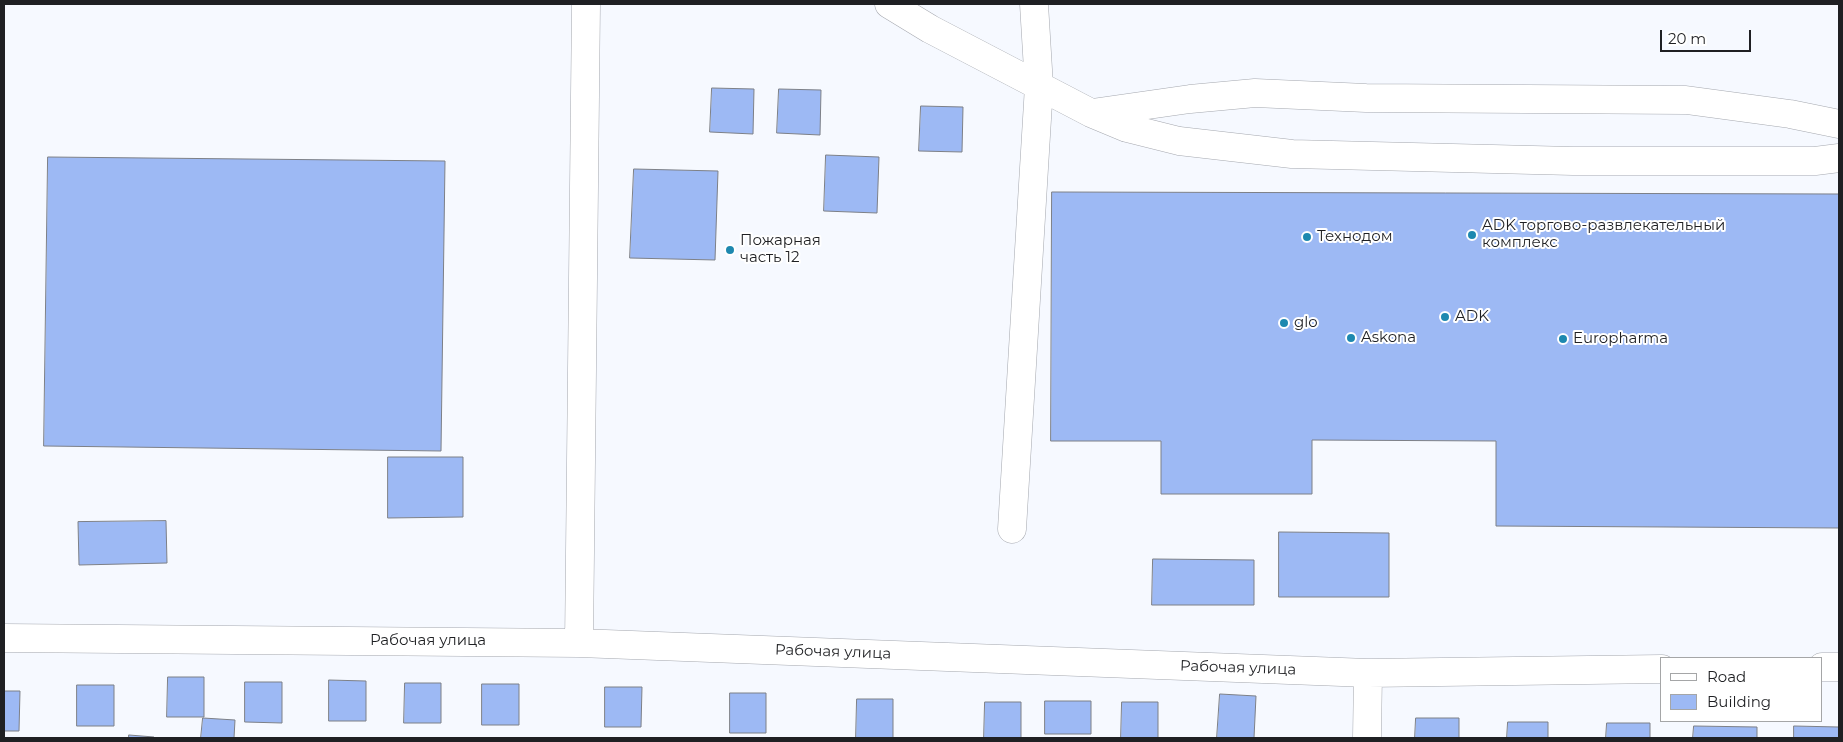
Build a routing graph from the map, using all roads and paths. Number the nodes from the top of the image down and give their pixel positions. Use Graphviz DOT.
graph roads {
  1 [pos="586,4"];
  2 [pos="889,4"];
  3 [pos="1034,4"];
  4 [pos="1039,86"];
  5 [pos="1091,113"];
  6 [pos="1839,124"];
  7 [pos="1839,158"];
  8 [pos="1012,529"];
  9 [pos="4,638"];
  10 [pos="579,643"];
  11 [pos="1823,667"];
  12 [pos="1839,667"];
  13 [pos="1660,669"];
  14 [pos="1368,673"];
  15 [pos="1367,738"];
  1 -- 10 [label="street"];
  2 -- 4 [label="street"];
  3 -- 4 [label="street"];
  4 -- 5 [label="street"];
  4 -- 8 [label="street"];
  5 -- 6 [label="street"];
  5 -- 7 [label="street"];
  9 -- 10 [label="street, Рабочая улица"];
  10 -- 14 [label="street, Рабочая улица"];
  11 -- 12 [label="street"];
  13 -- 14 [label="street, Рабочая улица"];
  14 -- 15 [label="street"];
}
